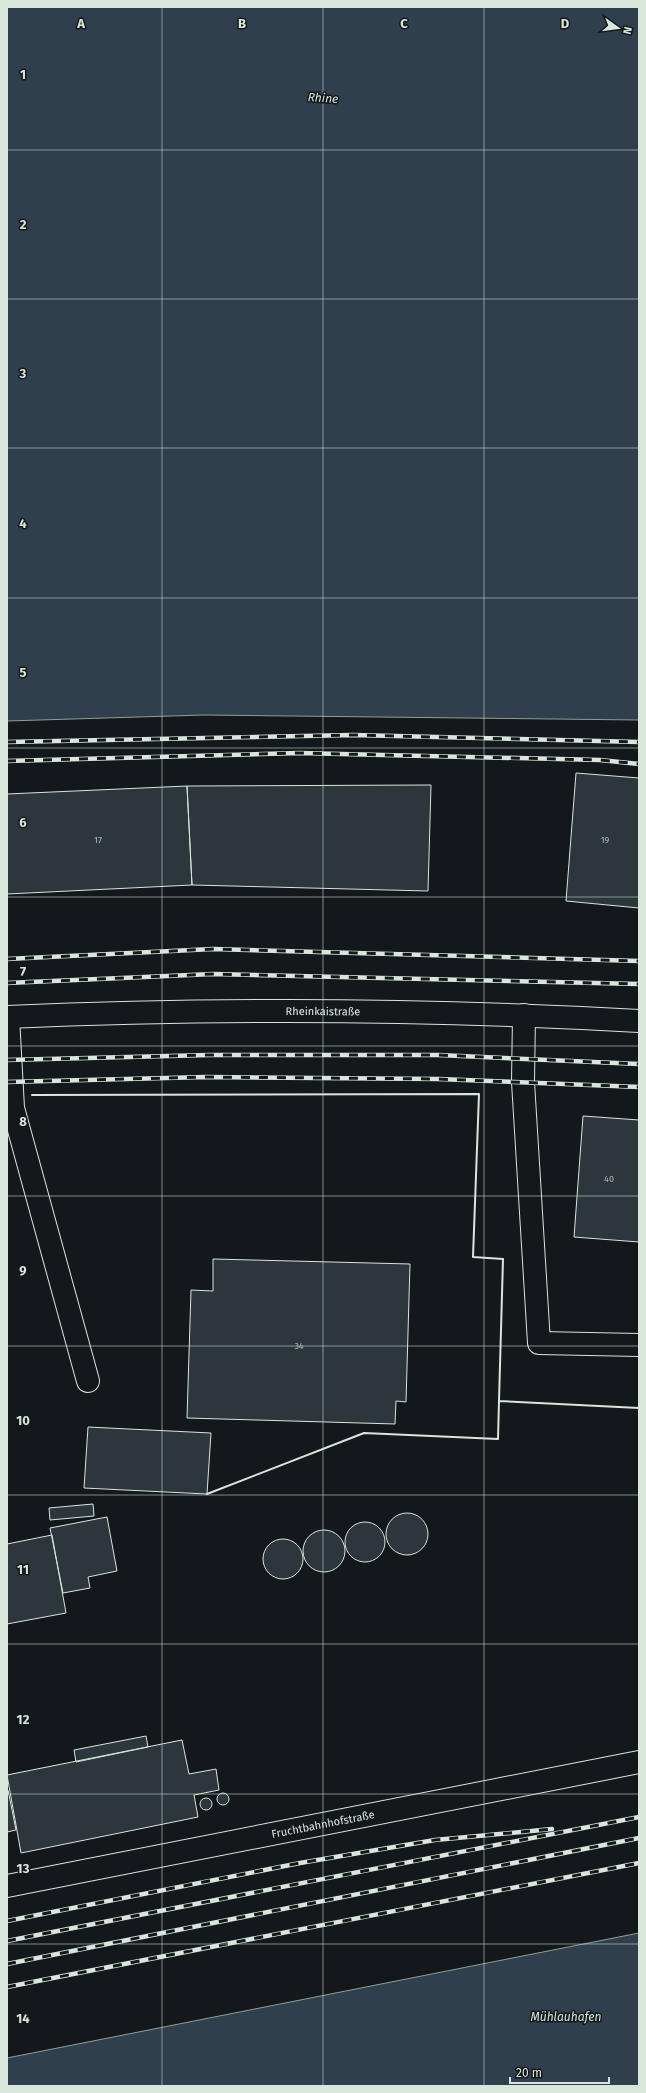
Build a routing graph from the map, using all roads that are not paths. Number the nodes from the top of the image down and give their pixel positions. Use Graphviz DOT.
graph roads {
  1 [pos="524,1015"];
  2 [pos="8,1017"];
  3 [pos="639,1021"];
  4 [pos="639,1345"];
  5 [pos="88,1381"];
  6 [pos="639,1762"];
  7 [pos="7,1886"];
  1 -- 2 [label="street, Rheinkaistraße"];
  1 -- 3 [label="street, Rheinkaistraße"];
  1 -- 4 [label="street"];
  2 -- 5 [label="street"];
  6 -- 7 [label="street, Fruchtbahnhofstraße"];
}
